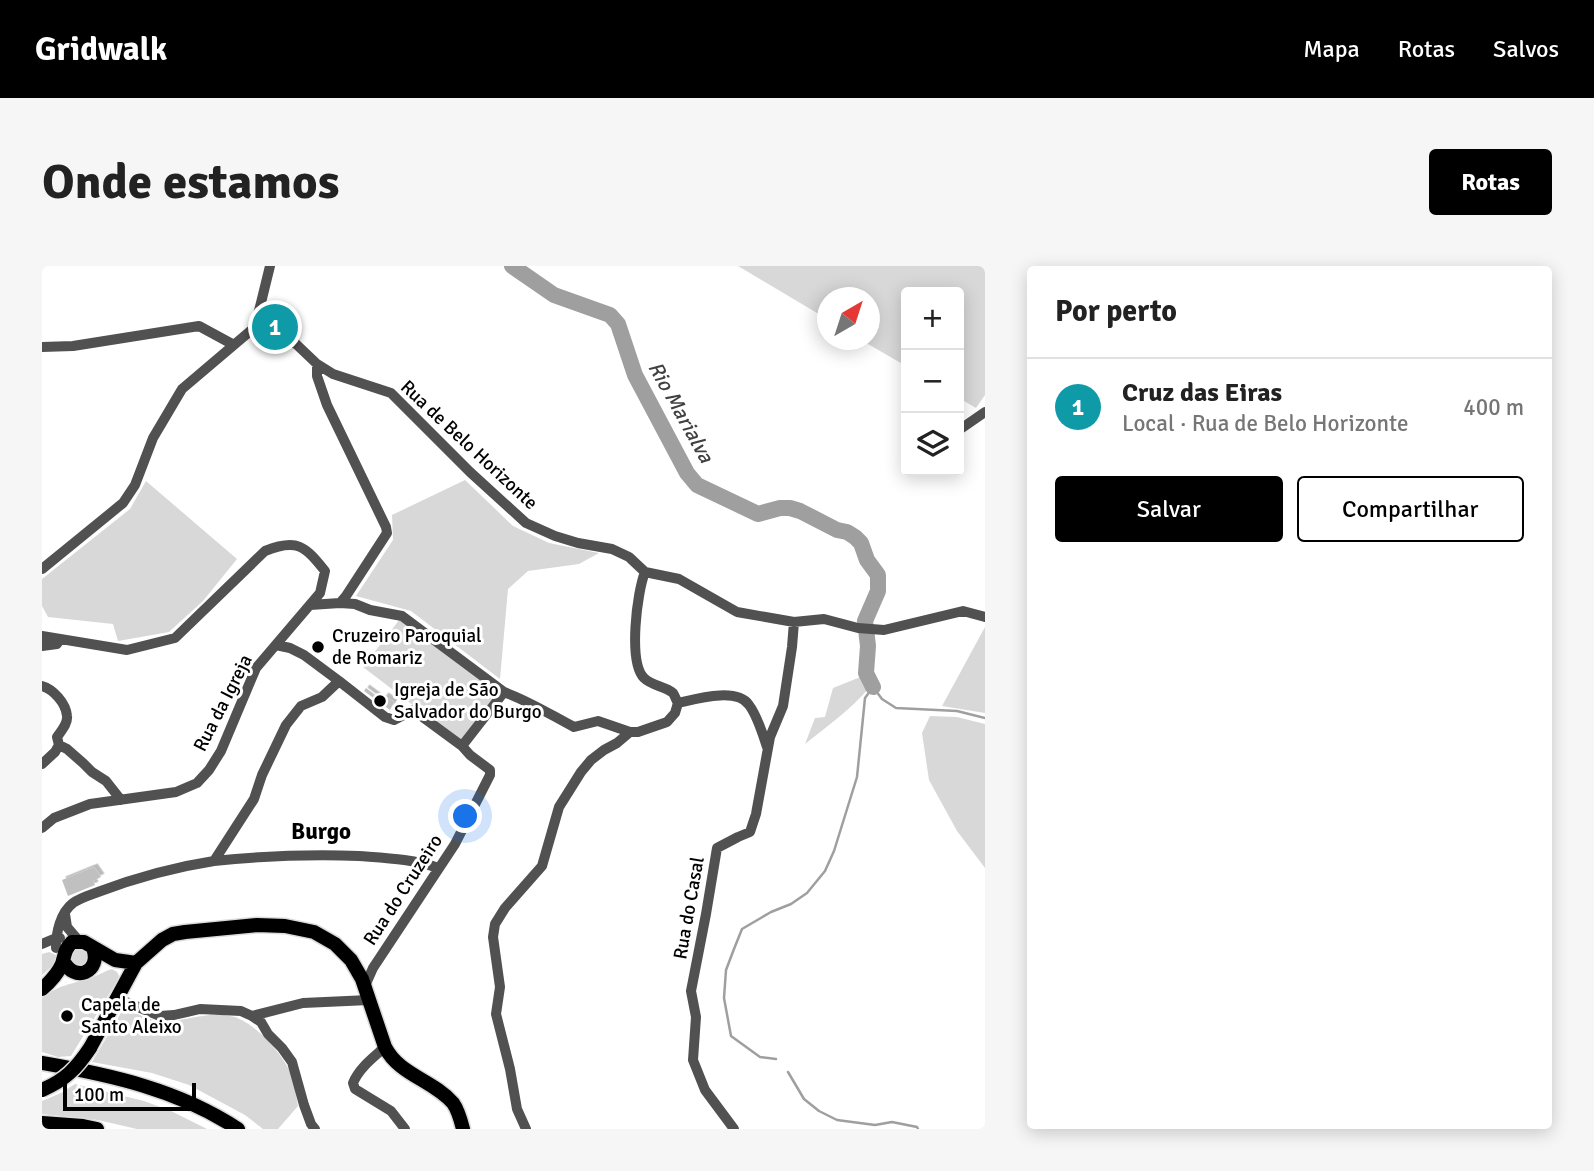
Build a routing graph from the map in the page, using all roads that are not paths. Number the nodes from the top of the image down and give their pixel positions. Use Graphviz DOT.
graph roads {
  1 [pos="270,266"];
  2 [pos="255,327"];
  3 [pos="234,345"];
  4 [pos="42,347"];
  5 [pos="317,364"];
  6 [pos="985,412"];
  7 [pos="964,427"];
  8 [pos="42,569"];
  9 [pos="645,572"];
  10 [pos="340,603"];
  11 [pos="310,605"];
  12 [pos="985,617"];
  13 [pos="794,622"];
  14 [pos="42,636"];
  15 [pos="61,639"];
  16 [pos="276,645"];
  17 [pos="42,646"];
  18 [pos="339,681"];
  19 [pos="42,686"];
  20 [pos="504,692"];
  21 [pos="678,703"];
  22 [pos="630,732"];
  23 [pos="59,745"];
  24 [pos="462,746"];
  25 [pos="768,750"];
  26 [pos="42,764"];
  27 [pos="121,800"];
  28 [pos="42,828"];
  29 [pos="214,861"];
  30 [pos="438,869"];
  31 [pos="65,911"];
  32 [pos="42,945"];
  33 [pos="65,947"];
  34 [pos="93,948"];
  35 [pos="115,960"];
  36 [pos="136,963"];
  37 [pos="92,966"];
  38 [pos="77,973"];
  39 [pos="46,985"];
  40 [pos="367,993"];
  41 [pos="116,998"];
  42 [pos="252,1016"];
  43 [pos="385,1047"];
  44 [pos="42,1058"];
  45 [pos="42,1063"];
  46 [pos="62,1067"];
  47 [pos="42,1090"];
  48 [pos="42,1124"];
  49 [pos="97,1129"];
  50 [pos="238,1129"];
  51 [pos="315,1129"];
  52 [pos="405,1129"];
  53 [pos="463,1129"];
  54 [pos="526,1129"];
  55 [pos="734,1129"];
  1 -- 2 [label="street"];
  2 -- 3 [label="street"];
  2 -- 5 [label="street, Rua de Belo Horizonte"];
  3 -- 4 [label="street"];
  3 -- 8 [label="street"];
  5 -- 9 [label="street, Rua de Belo Horizonte"];
  5 -- 10 [label="street"];
  6 -- 7 [label="street"];
  9 -- 13 [label="street, Rua de Belo Horizonte"];
  9 -- 21 [label="street"];
  10 -- 11 [label="street"];
  10 -- 20 [label="street"];
  11 -- 15 [label="street, Rua da Igreja"];
  11 -- 16 [label="street, Rua da Igreja"];
  12 -- 13 [label="street, Rua de Belo Horizonte"];
  13 -- 25 [label="street, Rua do Casal"];
  14 -- 15 [label="street, Rua da Igreja"];
  15 -- 17 [label="street"];
  16 -- 18 [label="street"];
  16 -- 27 [label="street, Rua da Igreja"];
  18 -- 24 [label="street"];
  18 -- 29 [label="street"];
  19 -- 23 [label="street"];
  20 -- 22 [label="street"];
  20 -- 24 [label="street"];
  21 -- 22 [label="street"];
  21 -- 25 [label="street"];
  22 -- 54 [label="street"];
  23 -- 26 [label="street"];
  23 -- 27 [label="street"];
  24 -- 30 [label="street, Rua do Cruzeiro"];
  25 -- 55 [label="street, Rua do Casal"];
  27 -- 28 [label="street, Rua da Igreja"];
  29 -- 30 [label="street"];
  29 -- 31 [label="street"];
  30 -- 40 [label="street, Rua do Cruzeiro"];
  31 -- 33 [label="street"];
  31 -- 33 [label="street"];
  32 -- 33 [label="street"];
  33 -- 34 [label="main road"];
  33 -- 38 [label="main road"];
  33 -- 39 [label="main road"];
  34 -- 35 [label="main road"];
  34 -- 37 [label="main road"];
  35 -- 36 [label="main road"];
  35 -- 37 [label="main road"];
  36 -- 40 [label="main road"];
  36 -- 41 [label="main road"];
  37 -- 38 [label="main road"];
  38 -- 39 [label="main road"];
  40 -- 42 [label="street"];
  40 -- 43 [label="main road"];
  41 -- 42 [label="street"];
  41 -- 47 [label="main road, bridge"];
  42 -- 51 [label="street"];
  43 -- 52 [label="street"];
  43 -- 53 [label="main road"];
  44 -- 46 [label="main road"];
  45 -- 46 [label="main road"];
  46 -- 50 [label="main road"];
  48 -- 49 [label="main road"];
}
